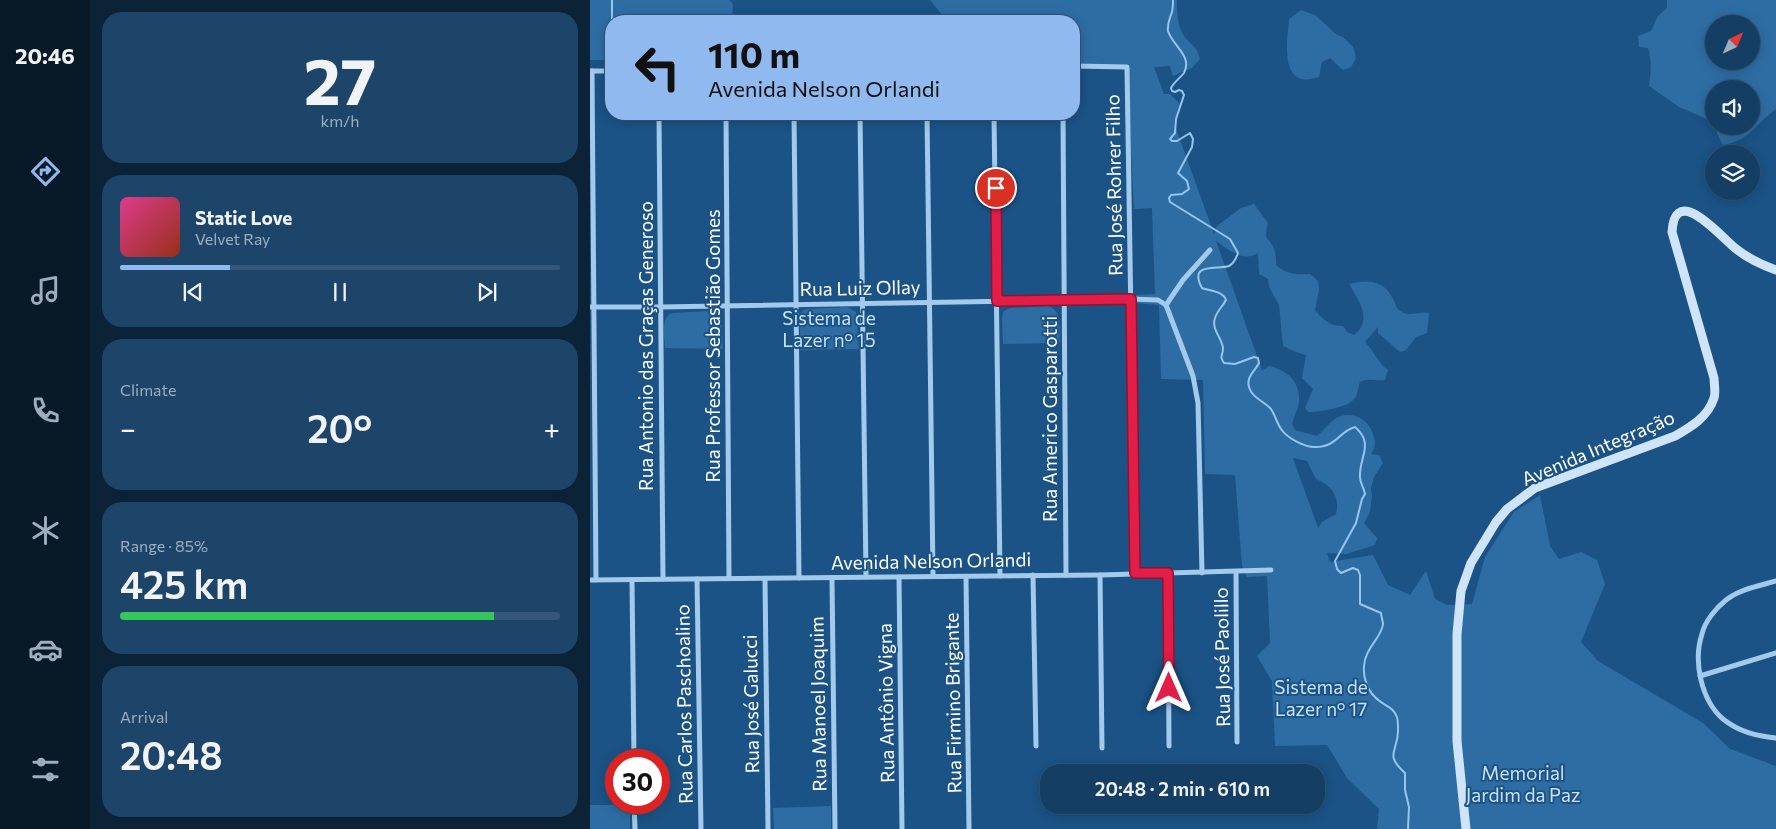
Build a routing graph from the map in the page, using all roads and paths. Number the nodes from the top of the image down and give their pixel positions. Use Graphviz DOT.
graph roads {
  1 [pos="1080,66"];
  2 [pos="591,71"];
  3 [pos="605,71"];
  4 [pos="659,120"];
  5 [pos="726,120"];
  6 [pos="794,120"];
  7 [pos="860,120"];
  8 [pos="927,120"];
  9 [pos="994,120"];
  10 [pos="1063,120"];
  11 [pos="1210,250"];
  12 [pos="1776,270"];
  13 [pos="1131,299"];
  14 [pos="1064,300"];
  15 [pos="997,301"];
  16 [pos="929,302"];
  17 [pos="796,304"];
  18 [pos="863,304"];
  19 [pos="728,305"];
  20 [pos="1166,305"];
  21 [pos="592,307"];
  22 [pos="661,307"];
  23 [pos="1272,570"];
  24 [pos="1202,572"];
  25 [pos="1236,572"];
  26 [pos="1135,573"];
  27 [pos="1168,573"];
  28 [pos="933,575"];
  29 [pos="1033,575"];
  30 [pos="1066,575"];
  31 [pos="1100,575"];
  32 [pos="866,576"];
  33 [pos="1000,576"];
  34 [pos="899,577"];
  35 [pos="966,577"];
  36 [pos="729,578"];
  37 [pos="799,578"];
  38 [pos="832,578"];
  39 [pos="663,579"];
  40 [pos="697,579"];
  41 [pos="765,579"];
  42 [pos="593,580"];
  43 [pos="632,580"];
  44 [pos="1776,581"];
  45 [pos="1776,653"];
  46 [pos="1700,676"];
  47 [pos="1776,738"];
  48 [pos="1237,742"];
  49 [pos="1036,746"];
  50 [pos="1169,746"];
  51 [pos="1102,748"];
  52 [pos="634,749"];
  53 [pos="634,814"];
  54 [pos="635,829"];
  55 [pos="701,829"];
  56 [pos="768,829"];
  57 [pos="835,829"];
  58 [pos="902,829"];
  59 [pos="969,829"];
  60 [pos="1466,829"];
  1 -- 13 [label="street, Rua José Rohrer Filho"];
  2 -- 3 [label="street"];
  2 -- 21 [label="street"];
  4 -- 22 [label="street, Rua Antonio das Graças Generoso"];
  5 -- 19 [label="street, Rua Professor Sebastião Gomes"];
  6 -- 17 [label="street"];
  7 -- 18 [label="street"];
  8 -- 16 [label="street"];
  9 -- 15 [label="street"];
  10 -- 14 [label="street, Rua Americo Gasparotti"];
  11 -- 20 [label="street"];
  12 -- 60 [label="main road, Avenida Integração"];
  13 -- 14 [label="street, Rua Luiz Ollay"];
  13 -- 20 [label="street, Rua Luiz Ollay"];
  13 -- 26 [label="street, Rua José Rohrer Filho"];
  14 -- 15 [label="street, Rua Luiz Ollay"];
  14 -- 30 [label="street, Rua Americo Gasparotti"];
  15 -- 16 [label="street, Rua Luiz Ollay"];
  15 -- 33 [label="street"];
  16 -- 18 [label="street, Rua Luiz Ollay"];
  16 -- 28 [label="street"];
  17 -- 18 [label="street, Rua Luiz Ollay"];
  17 -- 19 [label="street, Rua Luiz Ollay"];
  17 -- 37 [label="street"];
  18 -- 32 [label="street"];
  19 -- 22 [label="street, Rua Luiz Ollay"];
  19 -- 36 [label="street, Rua Professor Sebastião Gomes"];
  20 -- 24 [label="street"];
  21 -- 22 [label="street, Rua Luiz Ollay"];
  21 -- 42 [label="street"];
  22 -- 39 [label="street, Rua Antonio das Graças Generoso"];
  23 -- 25 [label="street, Avenida Nelson Orlandi"];
  24 -- 25 [label="street, Avenida Nelson Orlandi"];
  24 -- 27 [label="street, Avenida Nelson Orlandi"];
  25 -- 48 [label="street, Rua José Paolillo"];
  26 -- 27 [label="street, Avenida Nelson Orlandi"];
  26 -- 31 [label="street, Avenida Nelson Orlandi"];
  27 -- 50 [label="street"];
  28 -- 34 [label="street, Avenida Nelson Orlandi"];
  28 -- 35 [label="street, Avenida Nelson Orlandi"];
  29 -- 30 [label="street, Avenida Nelson Orlandi"];
  29 -- 33 [label="street, Avenida Nelson Orlandi"];
  29 -- 49 [label="street"];
  30 -- 31 [label="street, Avenida Nelson Orlandi"];
  31 -- 51 [label="street"];
  32 -- 34 [label="street, Avenida Nelson Orlandi"];
  32 -- 38 [label="street, Avenida Nelson Orlandi"];
  33 -- 35 [label="street, Avenida Nelson Orlandi"];
  34 -- 58 [label="street, Rua Antônio Vigna"];
  35 -- 59 [label="street, Rua Firmino Brigante"];
  36 -- 40 [label="street, Avenida Nelson Orlandi"];
  36 -- 41 [label="street, Avenida Nelson Orlandi"];
  37 -- 38 [label="street, Avenida Nelson Orlandi"];
  37 -- 41 [label="street, Avenida Nelson Orlandi"];
  38 -- 57 [label="street, Rua Manoel Joaquim"];
  39 -- 40 [label="street, Avenida Nelson Orlandi"];
  39 -- 43 [label="street, Avenida Nelson Orlandi"];
  40 -- 55 [label="street, Rua Carlos Paschoalino"];
  41 -- 56 [label="street, Rua José Galucci"];
  42 -- 43 [label="street, Avenida Nelson Orlandi"];
  43 -- 52 [label="street"];
  44 -- 46 [label="street"];
  45 -- 46 [label="street"];
  46 -- 47 [label="street"];
  53 -- 54 [label="street"];
}
